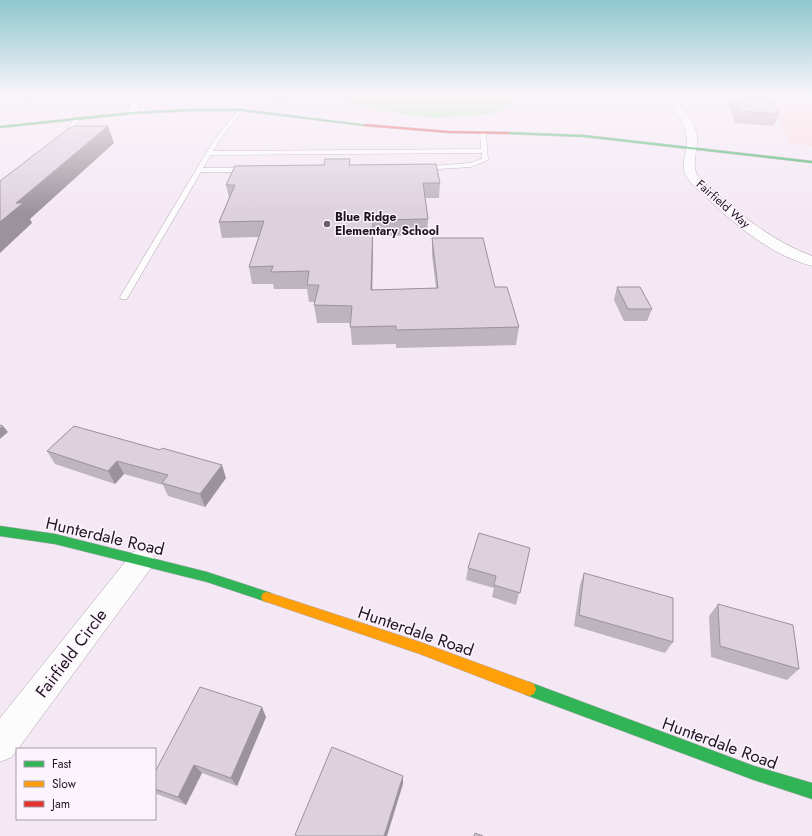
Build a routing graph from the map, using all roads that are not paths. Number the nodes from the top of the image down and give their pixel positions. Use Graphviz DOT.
graph roads {
  1 [pos="68,135"];
  2 [pos="221,135"];
  3 [pos="483,135"];
  4 [pos="551,135"];
  5 [pos="691,135"];
  6 [pos="62,141"];
  7 [pos="690,148"];
  8 [pos="484,151"];
  9 [pos="210,154"];
  10 [pos="812,162"];
  11 [pos="411,168"];
  12 [pos="200,170"];
  13 [pos="254,170"];
  14 [pos="812,261"];
  15 [pos="124,297"];
  16 [pos="0,531"];
  17 [pos="142,560"];
  18 [pos="0,745"];
  19 [pos="812,791"];
  1 -- 6 [label="lane"];
  2 -- 9 [label="lane"];
  3 -- 8 [label="lane"];
  4 -- 7 [label="street"];
  5 -- 7 [label="street, Fairfield Way"];
  7 -- 10 [label="street"];
  7 -- 14 [label="street, Fairfield Way"];
  8 -- 9 [label="lane"];
  8 -- 11 [label="lane"];
  9 -- 12 [label="lane"];
  12 -- 13 [label="lane"];
  12 -- 15 [label="lane"];
  16 -- 17 [label="street, Hunterdale Road"];
  17 -- 18 [label="street, Fairfield Circle"];
  17 -- 19 [label="street, Hunterdale Road"];
}
